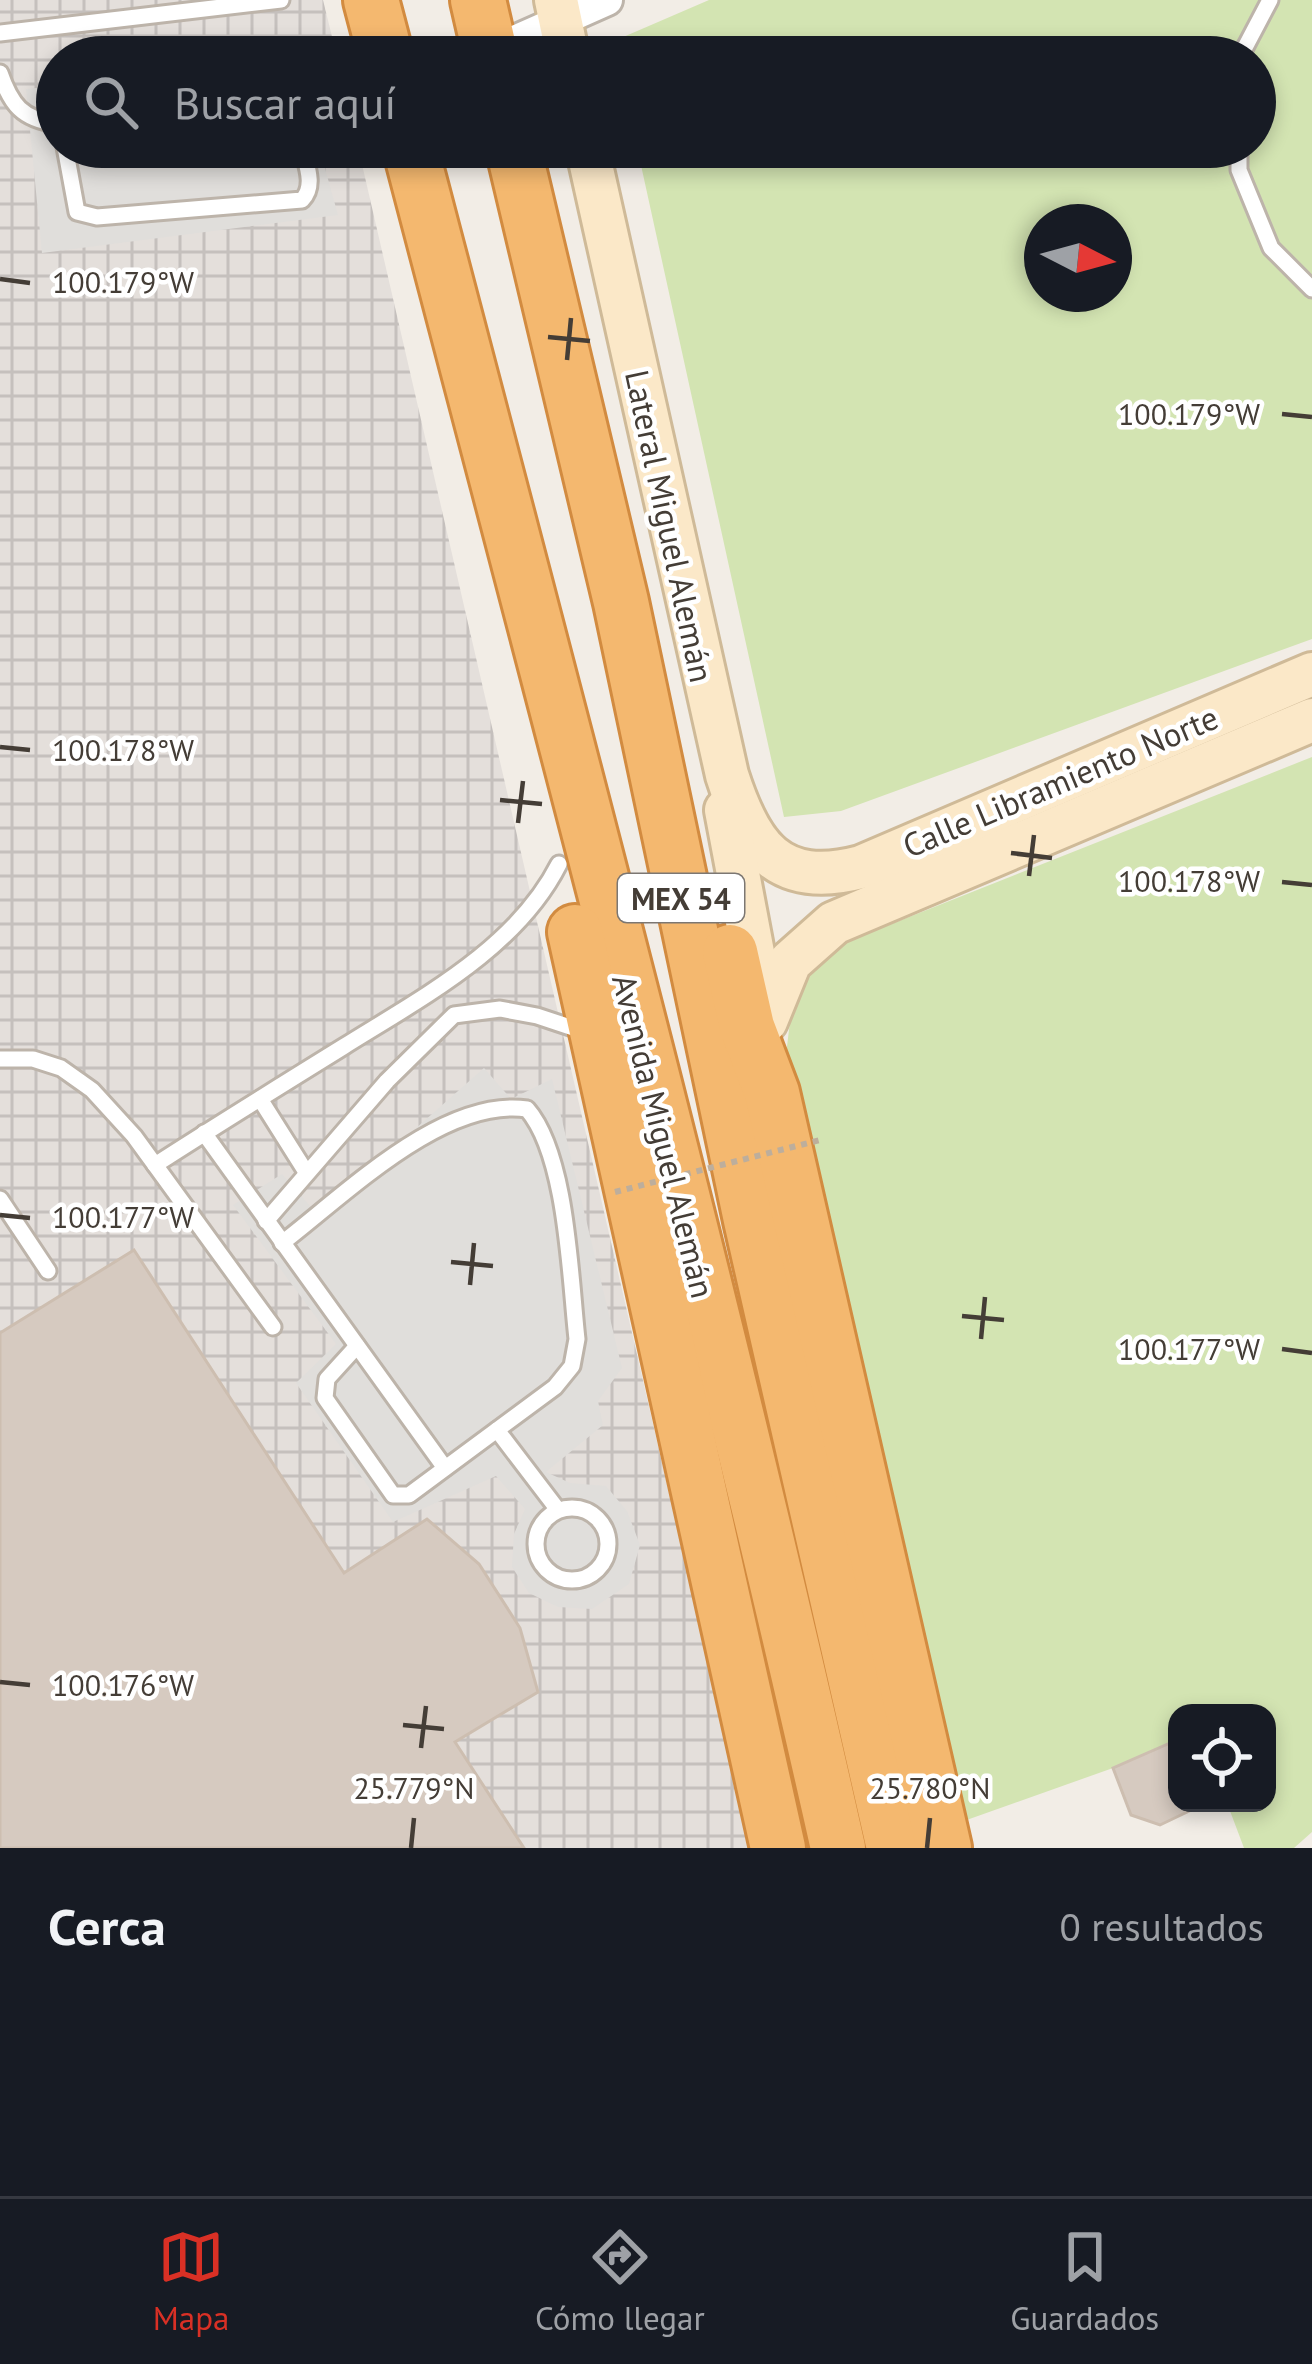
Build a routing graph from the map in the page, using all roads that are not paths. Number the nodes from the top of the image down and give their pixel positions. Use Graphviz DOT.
graph roads {
  1 [pos="281,0"];
  2 [pos="371,0"];
  3 [pos="478,0"];
  4 [pos="607,0"];
  5 [pos="1270,0"];
  6 [pos="561,26"];
  7 [pos="0,32"];
  8 [pos="380,36"];
  9 [pos="486,36"];
  10 [pos="1251,36"];
  11 [pos="0,73"];
  12 [pos="36,121"];
  13 [pos="69,168"];
  14 [pos="307,168"];
  15 [pos="416,168"];
  16 [pos="518,168"];
  17 [pos="592,168"];
  18 [pos="1239,168"];
  19 [pos="1312,289"];
  20 [pos="621,602"];
  21 [pos="535,621"];
  22 [pos="697,652"];
  23 [pos="1312,674"];
  24 [pos="1312,720"];
  25 [pos="559,864"];
  26 [pos="805,871"];
  27 [pos="443,984"];
  28 [pos="454,1015"];
  29 [pos="766,1021"];
  30 [pos="601,1041"];
  31 [pos="0,1059"];
  32 [pos="772,1093"];
  33 [pos="260,1099"];
  34 [pos="204,1133"];
  35 [pos="155,1165"];
  36 [pos="306,1172"];
  37 [pos="0,1199"];
  38 [pos="266,1221"];
  39 [pos="282,1243"];
  40 [pos="48,1271"];
  41 [pos="273,1327"];
  42 [pos="357,1346"];
  43 [pos="497,1430"];
  44 [pos="445,1468"];
  45 [pos="558,1510"];
  46 [pos="778,1848"];
  47 [pos="838,1848"];
  48 [pos="894,1848"];
  49 [pos="944,1848"];
  1 -- 7 [label="lane"];
  2 -- 8 [label="highway"];
  3 -- 9 [label="highway"];
  4 -- 6 [label="street"];
  5 -- 10 [label="lane"];
  11 -- 12 [label="lane"];
  13 -- 14 [label="lane"];
  15 -- 21 [label="highway, Avenida Miguel Alemán / MEX 54"];
  16 -- 20 [label="highway, Avenida Miguel Alemán / MEX 54"];
  17 -- 22 [label="street, Lateral Miguel Alemán"];
  18 -- 19 [label="lane"];
  20 -- 32 [label="highway"];
  20 -- 48 [label="highway, Avenida Miguel Alemán / MEX 54"];
  21 -- 25 [label="highway"];
  21 -- 47 [label="highway, Avenida Miguel Alemán / MEX 54"];
  22 -- 26 [label="street, Lateral Miguel Alemán"];
  22 -- 29 [label="street"];
  23 -- 26 [label="street, Calle Libramiento Norte"];
  24 -- 29 [label="street, Calle Libramiento Norte"];
  25 -- 27 [label="lane"];
  25 -- 30 [label="highway"];
  27 -- 28 [label="lane"];
  27 -- 33 [label="lane"];
  28 -- 30 [label="lane"];
  28 -- 36 [label="lane"];
  29 -- 32 [label="street"];
  30 -- 46 [label="highway"];
  31 -- 35 [label="lane"];
  32 -- 49 [label="highway"];
  33 -- 34 [label="lane"];
  33 -- 36 [label="lane"];
  34 -- 35 [label="lane"];
  34 -- 38 [label="lane"];
  35 -- 41 [label="lane"];
  36 -- 38 [label="lane"];
  37 -- 40 [label="lane"];
  38 -- 39 [label="lane"];
  39 -- 42 [label="lane"];
  39 -- 43 [label="lane"];
  42 -- 44 [label="lane"];
  42 -- 44 [label="lane"];
  43 -- 44 [label="lane"];
  43 -- 45 [label="lane"];
  45 -- 45 [label="lane"];
}
